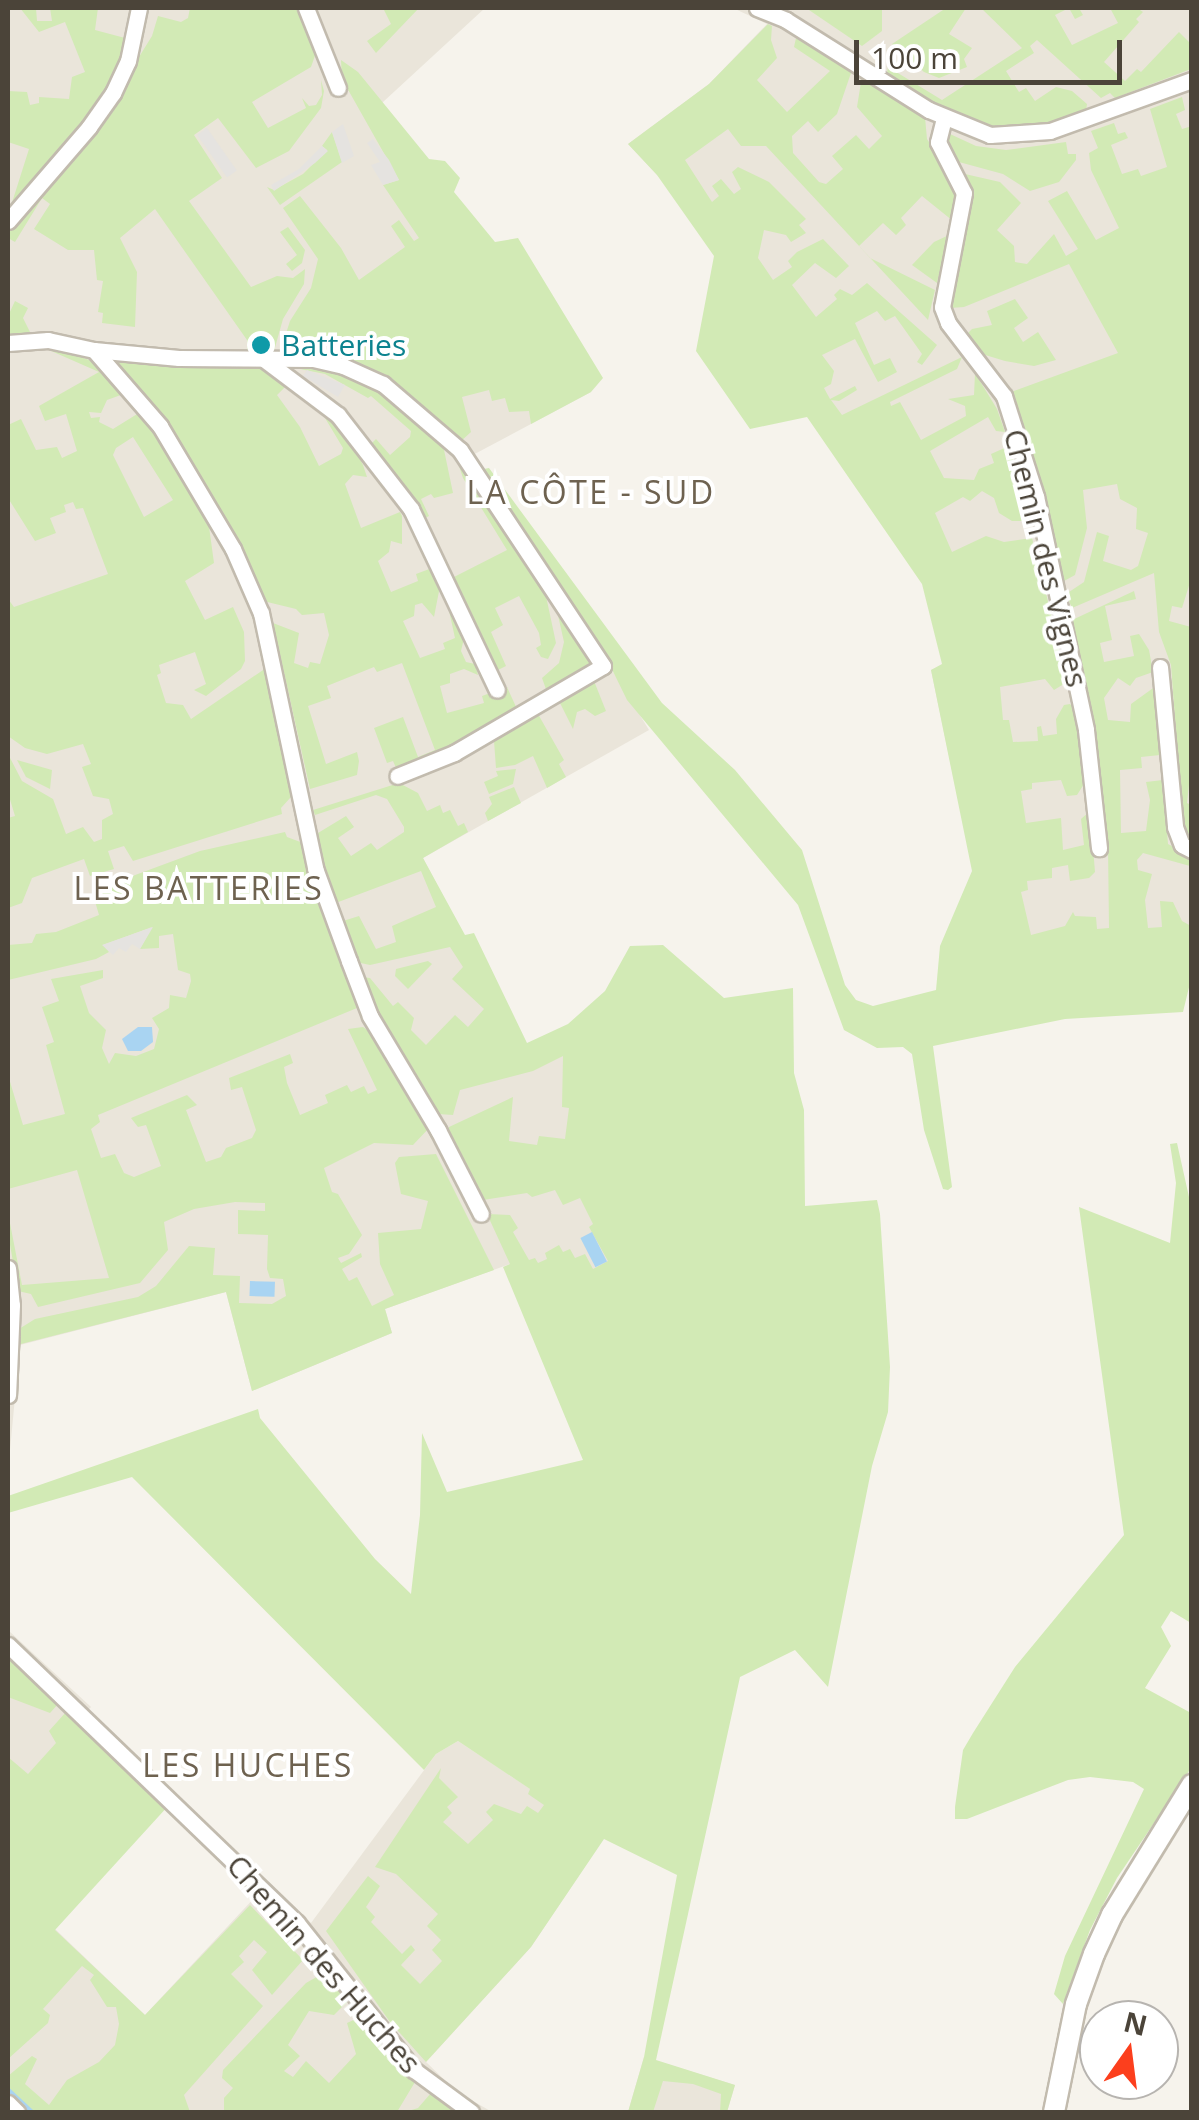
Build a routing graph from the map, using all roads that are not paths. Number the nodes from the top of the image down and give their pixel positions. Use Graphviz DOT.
graph roads {
  1 [pos="139,8"];
  2 [pos="306,8"];
  3 [pos="756,8"];
  4 [pos="1192,80"];
  5 [pos="338,88"];
  6 [pos="944,118"];
  7 [pos="8,222"];
  8 [pos="8,343"];
  9 [pos="94,350"];
  10 [pos="261,357"];
  11 [pos="1160,667"];
  12 [pos="497,690"];
  13 [pos="397,776"];
  14 [pos="1099,848"];
  15 [pos="1192,850"];
  16 [pos="481,1214"];
  17 [pos="8,1268"];
  18 [pos="8,1395"];
  19 [pos="8,1645"];
  20 [pos="1192,1785"];
  21 [pos="8,2104"];
  22 [pos="18,2112"];
  23 [pos="471,2112"];
  24 [pos="1054,2112"];
  1 -- 7 [label="street"];
  2 -- 5 [label="street"];
  3 -- 6 [label="street"];
  4 -- 6 [label="street"];
  6 -- 14 [label="street, Chemin des Vignes"];
  8 -- 9 [label="street"];
  9 -- 10 [label="street"];
  9 -- 16 [label="street"];
  10 -- 12 [label="street"];
  10 -- 13 [label="street"];
  11 -- 15 [label="street"];
  17 -- 18 [label="street"];
  19 -- 23 [label="street, Chemin des Huches"];
  20 -- 24 [label="street"];
  21 -- 22 [label="street"];
}
